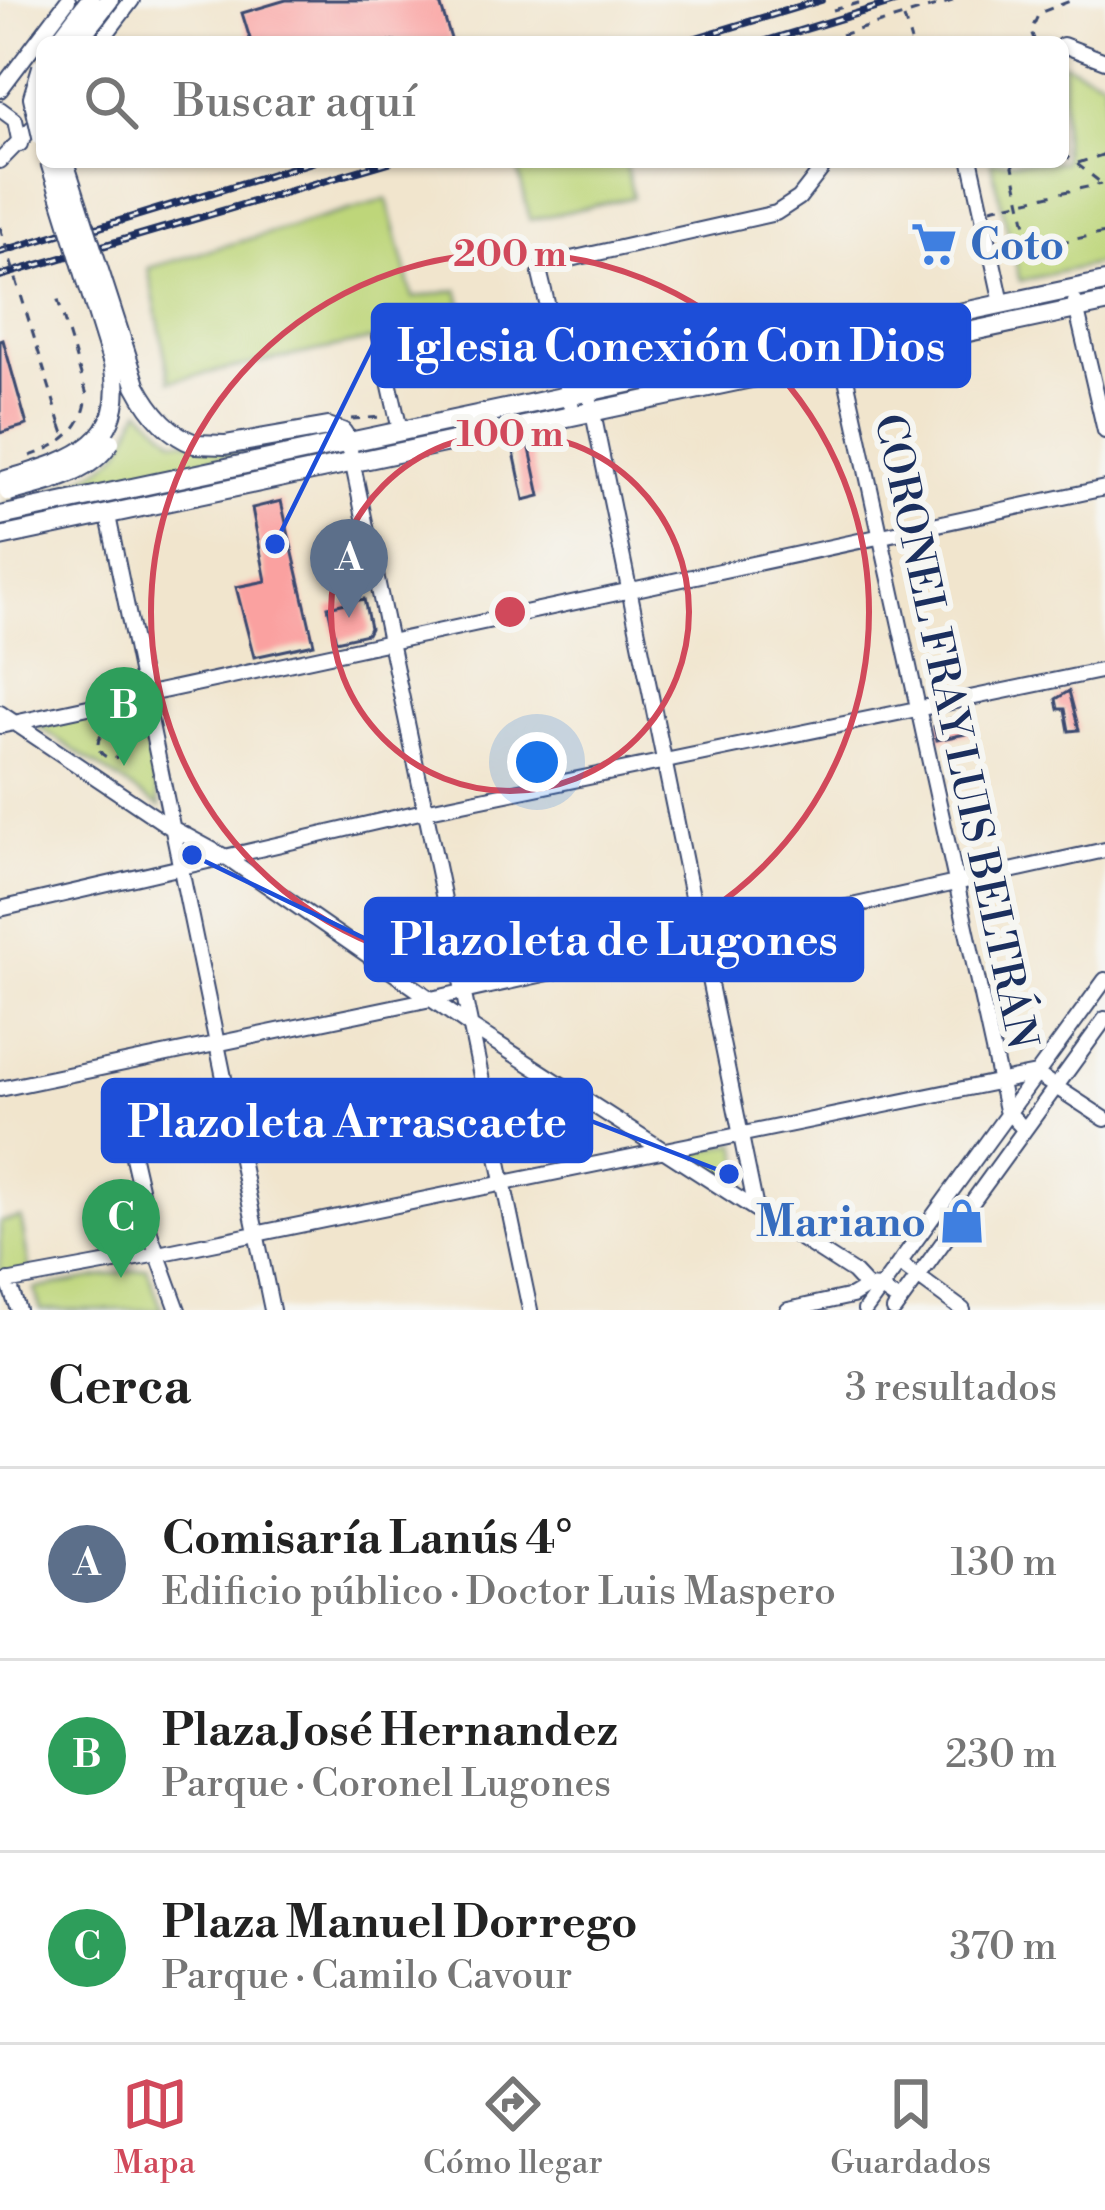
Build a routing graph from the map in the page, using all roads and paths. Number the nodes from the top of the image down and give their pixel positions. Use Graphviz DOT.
graph roads {
  1 [pos="68,0"];
  2 [pos="90,0"];
  3 [pos="109,0"];
  4 [pos="132,0"];
  5 [pos="869,0"];
  6 [pos="956,0"];
  7 [pos="1073,0"];
  8 [pos="833,10"];
  9 [pos="904,17"];
  10 [pos="841,35"];
  11 [pos="41,36"];
  12 [pos="63,36"];
  13 [pos="81,36"];
  14 [pos="105,36"];
  15 [pos="909,36"];
  16 [pos="1033,36"];
  17 [pos="36,42"];
  18 [pos="1069,47"];
  19 [pos="1105,61"];
  20 [pos="0,90"];
  21 [pos="0,109"];
  22 [pos="36,125"];
  23 [pos="20,144"];
  24 [pos="1105,154"];
  25 [pos="1069,159"];
  26 [pos="0,161"];
  27 [pos="1075,165"];
  28 [pos="52,168"];
  29 [pos="66,168"];
  30 [pos="822,168"];
  31 [pos="971,168"];
  32 [pos="1013,168"];
  33 [pos="1103,185"];
  34 [pos="1021,202"];
  35 [pos="981,210"];
  36 [pos="0,227"];
  37 [pos="1105,233"];
  38 [pos="1031,248"];
  39 [pos="991,256"];
  40 [pos="1105,282"];
  41 [pos="57,297"];
  42 [pos="1074,299"];
  43 [pos="1002,303"];
  44 [pos="1105,303"];
  45 [pos="379,337"];
  46 [pos="837,339"];
  47 [pos="842,359"];
  48 [pos="126,363"];
  49 [pos="579,391"];
  50 [pos="583,414"];
  51 [pos="400,430"];
  52 [pos="1105,431"];
  53 [pos="66,439"];
  54 [pos="348,441"];
  55 [pos="18,460"];
  56 [pos="353,464"];
  57 [pos="0,482"];
  58 [pos="1105,488"];
  59 [pos="0,495"];
  60 [pos="0,516"];
  61 [pos="108,516"];
  62 [pos="882,536"];
  63 [pos="0,538"];
  64 [pos="630,591"];
  65 [pos="388,644"];
  66 [pos="1105,670"];
  67 [pos="142,695"];
  68 [pos="918,706"];
  69 [pos="0,713"];
  70 [pos="7,725"];
  71 [pos="151,735"];
  72 [pos="126,741"];
  73 [pos="664,760"];
  74 [pos="424,812"];
  75 [pos="170,827"];
  76 [pos="1105,850"];
  77 [pos="229,859"];
  78 [pos="179,871"];
  79 [pos="956,881"];
  80 [pos="0,909"];
  81 [pos="699,938"];
  82 [pos="1105,980"];
  83 [pos="462,993"];
  84 [pos="431,999"];
  85 [pos="1105,1019"];
  86 [pos="470,1025"];
  87 [pos="216,1045"];
  88 [pos="1036,1074"];
  89 [pos="1000,1082"];
  90 [pos="1057,1085"];
  91 [pos="0,1089"];
  92 [pos="1007,1116"];
  93 [pos="124,1118"];
  94 [pos="1105,1119"];
  95 [pos="1024,1130"];
  96 [pos="743,1135"];
  97 [pos="664,1151"];
  98 [pos="502,1183"];
  99 [pos="756,1209"];
  100 [pos="256,1234"];
  101 [pos="158,1254"];
  102 [pos="898,1263"];
  103 [pos="918,1278"];
  104 [pos="4,1282"];
  105 [pos="873,1288"];
  106 [pos="897,1306"];
  107 [pos="18,1310"];
  108 [pos="178,1310"];
  109 [pos="272,1310"];
  110 [pos="530,1310"];
  111 [pos="788,1310"];
  112 [pos="865,1310"];
  113 [pos="963,1310"];
  1 -- 11 [label="street"];
  2 -- 12 [label="main road"];
  3 -- 13 [label="main road"];
  4 -- 14 [label="street"];
  5 -- 8 [label="path"];
  6 -- 9 [label="path"];
  7 -- 16 [label="path"];
  9 -- 10 [label="path"];
  9 -- 15 [label="path"];
  17 -- 20 [label="street"];
  18 -- 19 [label="street"];
  21 -- 23 [label="street"];
  22 -- 23 [label="street"];
  23 -- 26 [label="street"];
  24 -- 27 [label="path"];
  25 -- 27 [label="path"];
  27 -- 33 [label="path"];
  28 -- 57 [label="main road, bridge"];
  29 -- 48 [label="main road, bridge"];
  30 -- 49 [label="street"];
  31 -- 35 [label="street"];
  32 -- 34 [label="path"];
  33 -- 34 [label="path"];
  34 -- 35 [label="path"];
  34 -- 38 [label="path"];
  35 -- 39 [label="street"];
  36 -- 53 [label="path, bridge"];
  37 -- 38 [label="path"];
  38 -- 39 [label="path"];
  39 -- 43 [label="street"];
  40 -- 42 [label="main road"];
  41 -- 53 [label="path"];
  42 -- 43 [label="main road"];
  42 -- 44 [label="main road"];
  42 -- 47 [label="main road"];
  42 -- 52 [label="street"];
  43 -- 46 [label="main road"];
  45 -- 51 [label="street"];
  46 -- 47 [label="street, CORONEL FRAY LUIS BELTRÁN"];
  46 -- 49 [label="main road"];
  47 -- 50 [label="main road"];
  47 -- 62 [label="street, CORONEL FRAY LUIS BELTRÁN"];
  48 -- 54 [label="main road, bridge"];
  48 -- 59 [label="main road, bridge"];
  49 -- 50 [label="street"];
  49 -- 51 [label="main road"];
  50 -- 56 [label="main road"];
  50 -- 64 [label="street"];
  51 -- 54 [label="main road"];
  53 -- 55 [label="path"];
  54 -- 56 [label="street"];
  54 -- 60 [label="main road"];
  56 -- 61 [label="main road"];
  56 -- 65 [label="street"];
  58 -- 62 [label="street"];
  61 -- 63 [label="main road"];
  61 -- 67 [label="street"];
  62 -- 64 [label="street"];
  62 -- 68 [label="street, CORONEL FRAY LUIS BELTRÁN"];
  64 -- 65 [label="street"];
  64 -- 73 [label="street"];
  65 -- 67 [label="street"];
  65 -- 74 [label="street"];
  66 -- 68 [label="street"];
  67 -- 70 [label="street"];
  67 -- 71 [label="street"];
  68 -- 73 [label="street"];
  68 -- 79 [label="street, CORONEL FRAY LUIS BELTRÁN"];
  69 -- 70 [label="street"];
  70 -- 75 [label="street"];
  71 -- 72 [label="path"];
  71 -- 75 [label="street"];
  72 -- 72 [label="path"];
  73 -- 74 [label="street"];
  73 -- 81 [label="street"];
  74 -- 77 [label="street"];
  74 -- 83 [label="street"];
  75 -- 77 [label="street"];
  75 -- 78 [label="street"];
  76 -- 79 [label="street"];
  77 -- 78 [label="street"];
  77 -- 84 [label="street"];
  78 -- 80 [label="street"];
  78 -- 87 [label="street"];
  79 -- 81 [label="street"];
  79 -- 89 [label="street, CORONEL FRAY LUIS BELTRÁN"];
  81 -- 83 [label="street"];
  81 -- 96 [label="street"];
  82 -- 88 [label="street"];
  83 -- 84 [label="street"];
  83 -- 86 [label="street"];
  84 -- 86 [label="street"];
  84 -- 87 [label="street"];
  85 -- 90 [label="street"];
  86 -- 97 [label="street"];
  86 -- 98 [label="street"];
  87 -- 91 [label="street"];
  87 -- 100 [label="street"];
  88 -- 89 [label="street"];
  88 -- 90 [label="street"];
  88 -- 92 [label="street"];
  89 -- 92 [label="street, CORONEL FRAY LUIS BELTRÁN"];
  89 -- 96 [label="street"];
  90 -- 94 [label="street"];
  90 -- 95 [label="street"];
  92 -- 95 [label="street"];
  92 -- 102 [label="street"];
  93 -- 101 [label="street"];
  95 -- 103 [label="street"];
  96 -- 97 [label="street"];
  96 -- 99 [label="street"];
  97 -- 98 [label="street"];
  97 -- 99 [label="street"];
  98 -- 100 [label="street"];
  98 -- 110 [label="street"];
  99 -- 105 [label="street"];
  100 -- 101 [label="street"];
  100 -- 109 [label="street"];
  101 -- 104 [label="street"];
  101 -- 108 [label="street"];
  102 -- 103 [label="street"];
  102 -- 105 [label="street"];
  103 -- 106 [label="street"];
  103 -- 113 [label="street"];
  104 -- 107 [label="street"];
  105 -- 106 [label="street"];
  105 -- 111 [label="street"];
  105 -- 112 [label="street"];
}
